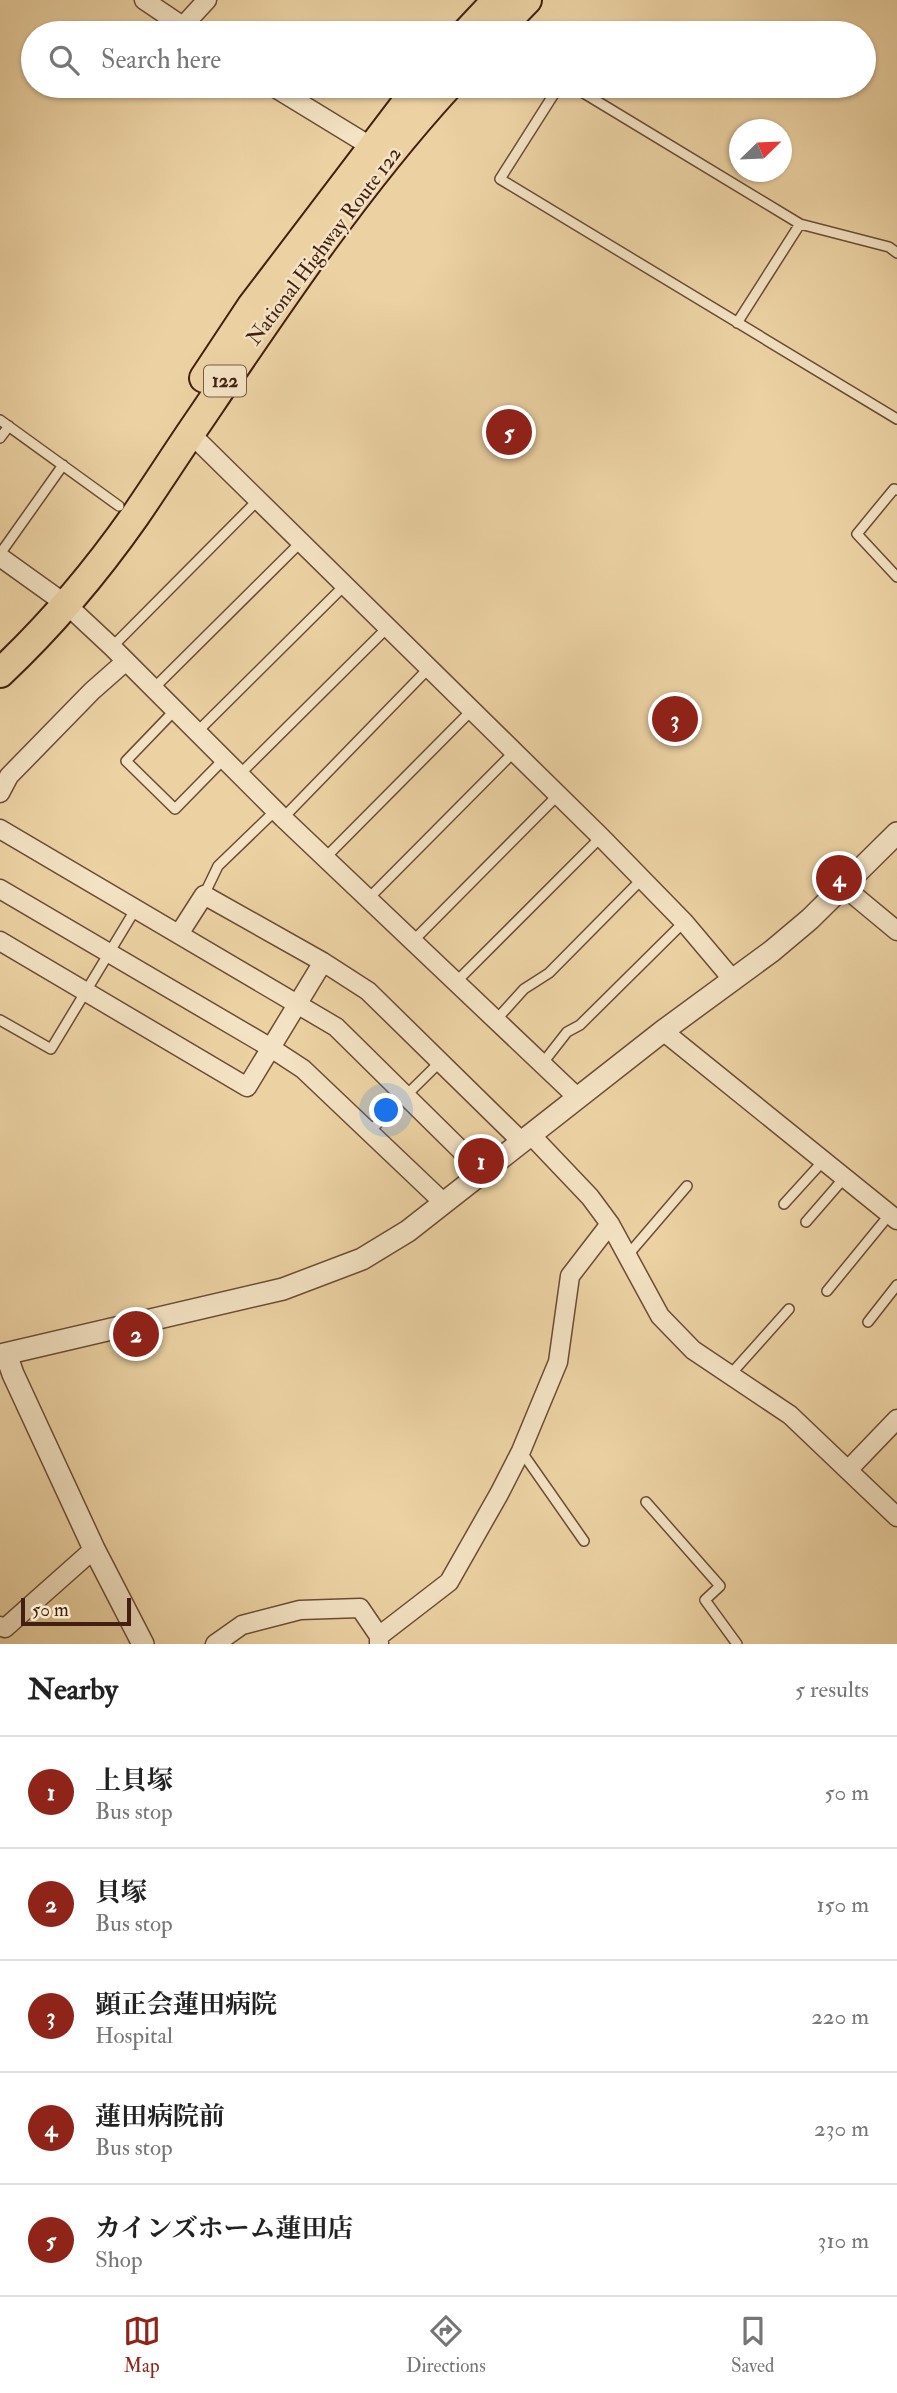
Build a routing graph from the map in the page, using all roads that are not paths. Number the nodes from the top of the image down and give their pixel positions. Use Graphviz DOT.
graph roads {
  1 [pos="144,0"];
  2 [pos="207,0"];
  3 [pos="497,0"];
  4 [pos="527,0"];
  5 [pos="175,21"];
  6 [pos="194,21"];
  7 [pos="477,21"];
  8 [pos="507,21"];
  9 [pos="292,98"];
  10 [pos="412,98"];
  11 [pos="436,98"];
  12 [pos="551,98"];
  13 [pos="592,98"];
  14 [pos="380,152"];
  15 [pos="800,224"];
  16 [pos="897,253"];
  17 [pos="737,323"];
  18 [pos="897,419"];
  19 [pos="0,420"];
  20 [pos="9,426"];
  21 [pos="190,433"];
  22 [pos="0,438"];
  23 [pos="63,464"];
  24 [pos="897,490"];
  25 [pos="258,500"];
  26 [pos="119,506"];
  27 [pos="301,542"];
  28 [pos="0,556"];
  29 [pos="897,577"];
  30 [pos="345,585"];
  31 [pos="59,599"];
  32 [pos="388,627"];
  33 [pos="0,647"];
  34 [pos="112,647"];
  35 [pos="126,661"];
  36 [pos="429,667"];
  37 [pos="0,673"];
  38 [pos="154,688"];
  39 [pos="176,709"];
  40 [pos="472,710"];
  41 [pos="198,731"];
  42 [pos="514,752"];
  43 [pos="225,758"];
  44 [pos="240,774"];
  45 [pos="0,793"];
  46 [pos="558,795"];
  47 [pos="279,814"];
  48 [pos="0,829"];
  49 [pos="897,833"];
  50 [pos="601,837"];
  51 [pos="326,858"];
  52 [pos="642,879"];
  53 [pos="844,887"];
  54 [pos="0,889"];
  55 [pos="204,895"];
  56 [pos="368,899"];
  57 [pos="135,910"];
  58 [pos="684,922"];
  59 [pos="897,931"];
  60 [pos="179,934"];
  61 [pos="413,941"];
  62 [pos="0,942"];
  63 [pos="109,953"];
  64 [pos="323,962"];
  65 [pos="733,980"];
  66 [pos="456,982"];
  67 [pos="85,992"];
  68 [pos="297,1004"];
  69 [pos="0,1020"];
  70 [pos="496,1020"];
  71 [pos="663,1031"];
  72 [pos="271,1048"];
  73 [pos="441,1061"];
  74 [pos="542,1064"];
  75 [pos="405,1096"];
  76 [pos="578,1098"];
  77 [pos="369,1132"];
  78 [pos="526,1138"];
  79 [pos="824,1160"];
  80 [pos="482,1172"];
  81 [pos="845,1177"];
  82 [pos="687,1186"];
  83 [pos="444,1203"];
  84 [pos="784,1204"];
  85 [pos="893,1217"];
  86 [pos="806,1222"];
  87 [pos="610,1224"];
  88 [pos="627,1256"];
  89 [pos="897,1285"];
  90 [pos="827,1291"];
  91 [pos="789,1309"];
  92 [pos="868,1322"];
  93 [pos="3,1355"];
  94 [pos="730,1375"];
  95 [pos="897,1419"];
  96 [pos="521,1451"];
  97 [pos="848,1470"];
  98 [pos="646,1503"];
  99 [pos="897,1517"];
  100 [pos="584,1541"];
  101 [pos="93,1549"];
  102 [pos="0,1626"];
  103 [pos="379,1640"];
  104 [pos="143,1644"];
  105 [pos="215,1644"];
  106 [pos="737,1644"];
  1 -- 5 [label="street"];
  2 -- 6 [label="street"];
  3 -- 7 [label="highway"];
  4 -- 8 [label="highway"];
  9 -- 14 [label="street"];
  10 -- 14 [label="highway, National Highway Route 122 / 122"];
  11 -- 14 [label="highway, National Highway Route 122 / 122"];
  12 -- 17 [label="lane"];
  13 -- 15 [label="lane"];
  14 -- 21 [label="highway, National Highway Route 122 / 122"];
  14 -- 26 [label="highway, National Highway Route 122 / 122"];
  15 -- 16 [label="lane"];
  15 -- 17 [label="lane"];
  17 -- 18 [label="lane"];
  19 -- 20 [label="lane"];
  20 -- 22 [label="lane"];
  20 -- 23 [label="lane"];
  21 -- 25 [label="street"];
  21 -- 31 [label="highway, National Highway Route 122 / 122"];
  23 -- 26 [label="lane"];
  23 -- 28 [label="lane"];
  24 -- 29 [label="lane"];
  25 -- 27 [label="street"];
  25 -- 34 [label="lane"];
  26 -- 31 [label="highway, National Highway Route 122 / 122"];
  27 -- 30 [label="street"];
  27 -- 38 [label="lane"];
  28 -- 31 [label="street"];
  30 -- 32 [label="street"];
  30 -- 41 [label="lane"];
  31 -- 33 [label="highway, National Highway Route 122 / 122"];
  31 -- 34 [label="street"];
  31 -- 37 [label="highway, National Highway Route 122 / 122"];
  32 -- 36 [label="street"];
  32 -- 44 [label="lane"];
  34 -- 35 [label="street"];
  35 -- 38 [label="street"];
  35 -- 45 [label="street"];
  36 -- 40 [label="street"];
  36 -- 47 [label="lane"];
  38 -- 39 [label="street"];
  39 -- 41 [label="street"];
  39 -- 43 [label="lane"];
  40 -- 42 [label="street"];
  40 -- 51 [label="lane"];
  41 -- 43 [label="street"];
  42 -- 46 [label="street"];
  42 -- 56 [label="lane"];
  43 -- 44 [label="street"];
  44 -- 47 [label="street"];
  46 -- 50 [label="street"];
  46 -- 61 [label="lane"];
  47 -- 51 [label="street"];
  47 -- 55 [label="lane"];
  48 -- 57 [label="street"];
  49 -- 53 [label="street"];
  50 -- 52 [label="street"];
  50 -- 66 [label="lane"];
  51 -- 56 [label="street"];
  52 -- 58 [label="street"];
  52 -- 70 [label="lane"];
  53 -- 59 [label="street"];
  53 -- 65 [label="street"];
  54 -- 63 [label="street"];
  55 -- 60 [label="street"];
  55 -- 64 [label="street"];
  56 -- 61 [label="street"];
  57 -- 60 [label="street"];
  57 -- 63 [label="lane"];
  58 -- 65 [label="street"];
  58 -- 74 [label="lane"];
  60 -- 68 [label="street"];
  61 -- 66 [label="street"];
  62 -- 67 [label="street"];
  63 -- 67 [label="lane"];
  63 -- 72 [label="street"];
  64 -- 68 [label="street"];
  64 -- 73 [label="street"];
  65 -- 71 [label="street"];
  66 -- 70 [label="street"];
  67 -- 69 [label="lane"];
  67 -- 72 [label="street"];
  68 -- 72 [label="street"];
  68 -- 75 [label="street"];
  70 -- 74 [label="street"];
  71 -- 76 [label="street"];
  71 -- 79 [label="street"];
  72 -- 77 [label="street"];
  73 -- 75 [label="lane"];
  73 -- 78 [label="street"];
  74 -- 76 [label="street"];
  75 -- 77 [label="lane"];
  75 -- 80 [label="street"];
  76 -- 78 [label="street"];
  77 -- 83 [label="street"];
  78 -- 80 [label="street"];
  78 -- 87 [label="street"];
  79 -- 81 [label="street"];
  79 -- 84 [label="lane"];
  80 -- 83 [label="street"];
  81 -- 85 [label="street"];
  81 -- 86 [label="lane"];
  82 -- 88 [label="lane"];
  83 -- 93 [label="street"];
  85 -- 90 [label="lane"];
  87 -- 88 [label="street"];
  87 -- 96 [label="street"];
  88 -- 94 [label="street"];
  89 -- 92 [label="lane"];
  91 -- 94 [label="lane"];
  93 -- 101 [label="street"];
  94 -- 97 [label="street"];
  95 -- 97 [label="street"];
  96 -- 100 [label="lane"];
  96 -- 103 [label="street"];
  97 -- 99 [label="street"];
  98 -- 106 [label="lane"];
  101 -- 102 [label="street"];
  101 -- 104 [label="street"];
  103 -- 105 [label="street"];
}
